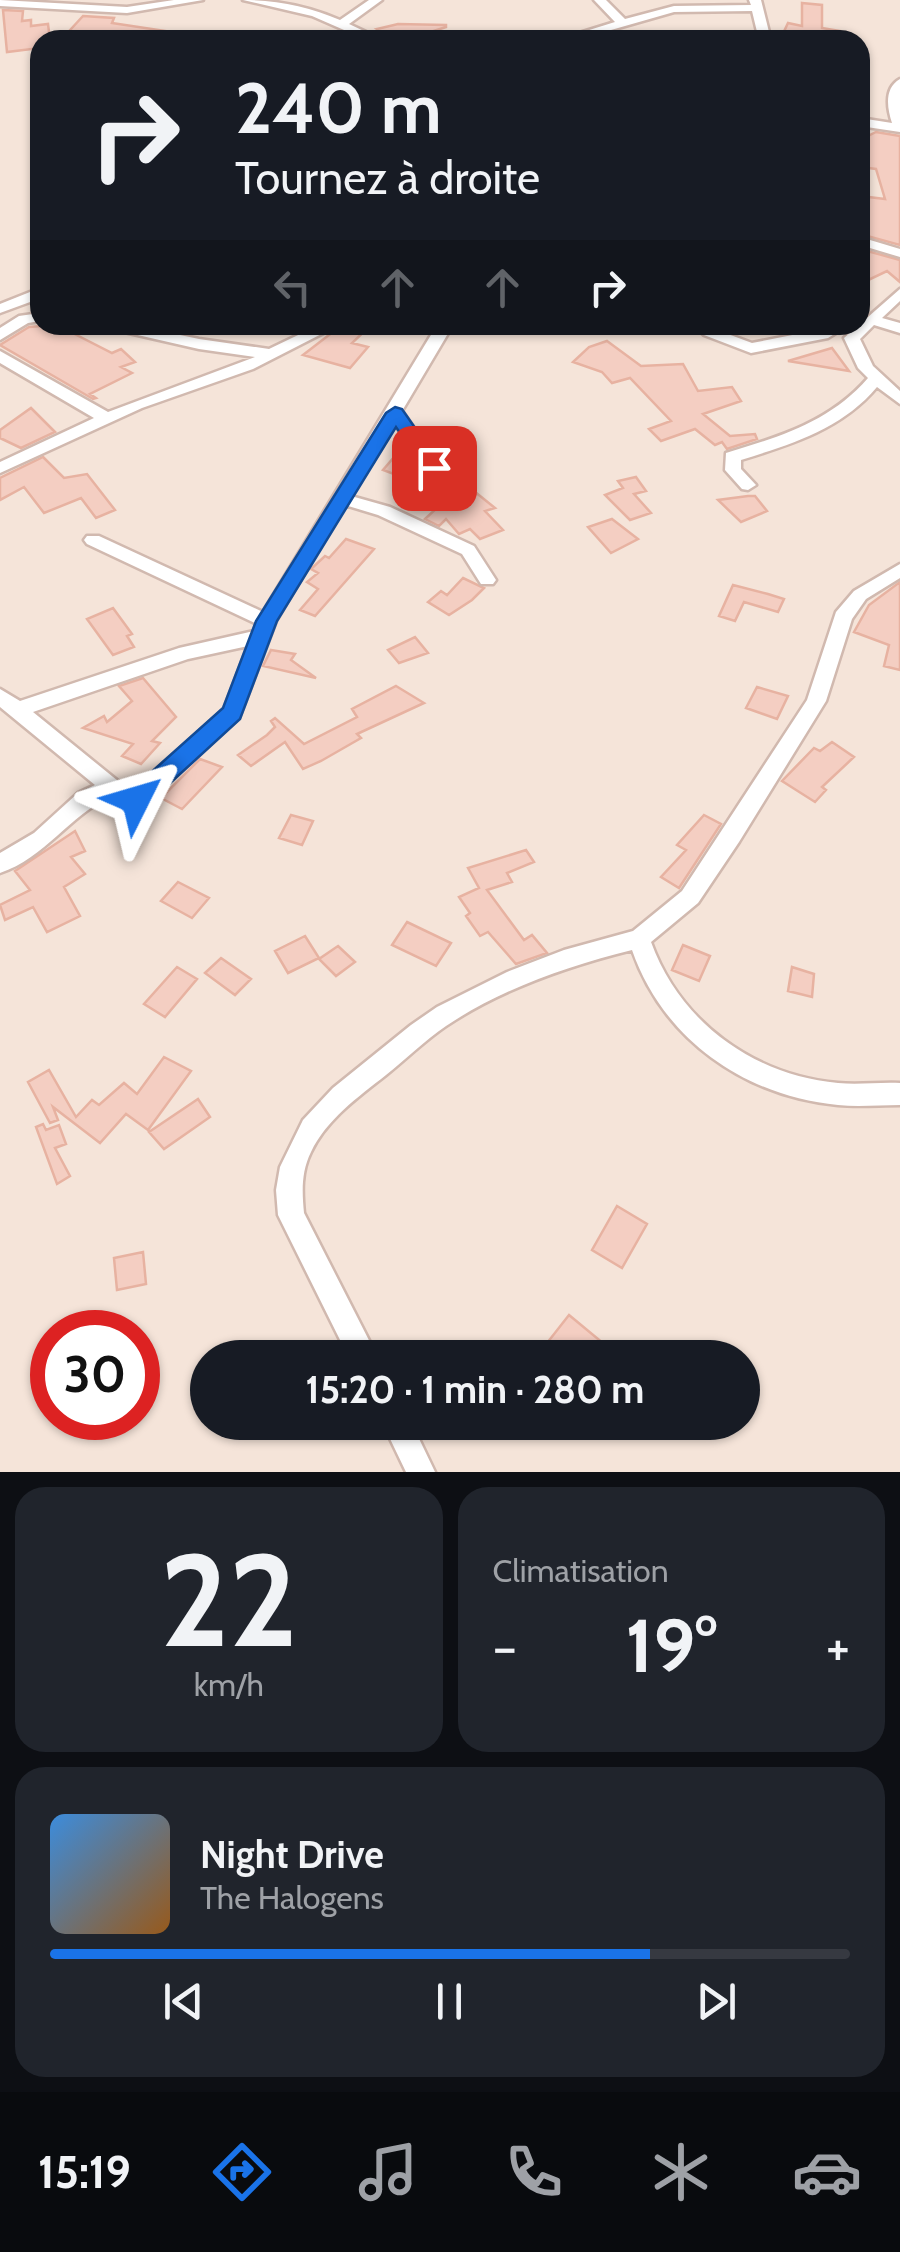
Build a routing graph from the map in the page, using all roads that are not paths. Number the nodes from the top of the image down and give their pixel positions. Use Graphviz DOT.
graph roads {
  1 [pos="196,0"];
  2 [pos="249,0"];
  3 [pos="376,0"];
  4 [pos="600,0"];
  5 [pos="0,4"];
  6 [pos="757,4"];
  7 [pos="671,5"];
  8 [pos="343,23"];
  9 [pos="623,24"];
  10 [pos="357,30"];
  11 [pos="600,30"];
  12 [pos="763,30"];
  13 [pos="900,82"];
  14 [pos="870,123"];
  15 [pos="900,127"];
  16 [pos="900,233"];
  17 [pos="870,244"];
  18 [pos="894,251"];
  19 [pos="900,293"];
  20 [pos="30,296"];
  21 [pos="0,308"];
  22 [pos="30,318"];
  23 [pos="871,320"];
  24 [pos="900,328"];
  25 [pos="0,335"];
  26 [pos="158,335"];
  27 [pos="310,335"];
  28 [pos="439,335"];
  29 [pos="717,335"];
  30 [pos="800,335"];
  31 [pos="842,335"];
  32 [pos="855,335"];
  33 [pos="852,338"];
  34 [pos="269,354"];
  35 [pos="0,356"];
  36 [pos="876,378"];
  37 [pos="900,399"];
  38 [pos="395,413"];
  39 [pos="107,418"];
  40 [pos="0,468"];
  41 [pos="434,468"];
  42 [pos="748,485"];
  43 [pos="340,498"];
  44 [pos="93,540"];
  45 [pos="900,570"];
  46 [pos="488,580"];
  47 [pos="263,629"];
  48 [pos="0,696"];
  49 [pos="16,710"];
  50 [pos="111,787"];
  51 [pos="0,864"];
  52 [pos="638,939"];
  53 [pos="900,1094"];
  54 [pos="355,1340"];
  55 [pos="405,1440"];
  56 [pos="421,1472"];
  1 -- 5 [label="street"];
  2 -- 8 [label="street"];
  3 -- 8 [label="street"];
  4 -- 9 [label="street"];
  6 -- 7 [label="street"];
  6 -- 12 [label="street"];
  7 -- 9 [label="street"];
  8 -- 10 [label="street"];
  9 -- 11 [label="street"];
  13 -- 15 [label="street"];
  14 -- 15 [label="street"];
  16 -- 18 [label="street"];
  17 -- 18 [label="street"];
  19 -- 23 [label="street"];
  20 -- 21 [label="street"];
  22 -- 25 [label="street"];
  23 -- 24 [label="street"];
  26 -- 34 [label="street"];
  27 -- 34 [label="street"];
  28 -- 38 [label="street"];
  29 -- 30 [label="street"];
  31 -- 33 [label="street"];
  32 -- 33 [label="street"];
  33 -- 36 [label="street"];
  34 -- 39 [label="street"];
  35 -- 39 [label="street"];
  36 -- 37 [label="street"];
  36 -- 42 [label="street"];
  38 -- 41 [label="street"];
  38 -- 43 [label="street"];
  39 -- 40 [label="street"];
  43 -- 46 [label="street"];
  43 -- 47 [label="street"];
  44 -- 47 [label="street"];
  45 -- 52 [label="street"];
  47 -- 49 [label="street"];
  47 -- 50 [label="street"];
  48 -- 49 [label="street"];
  49 -- 50 [label="street"];
  50 -- 51 [label="street"];
  52 -- 53 [label="street"];
  52 -- 54 [label="street"];
  55 -- 56 [label="street"];
}
